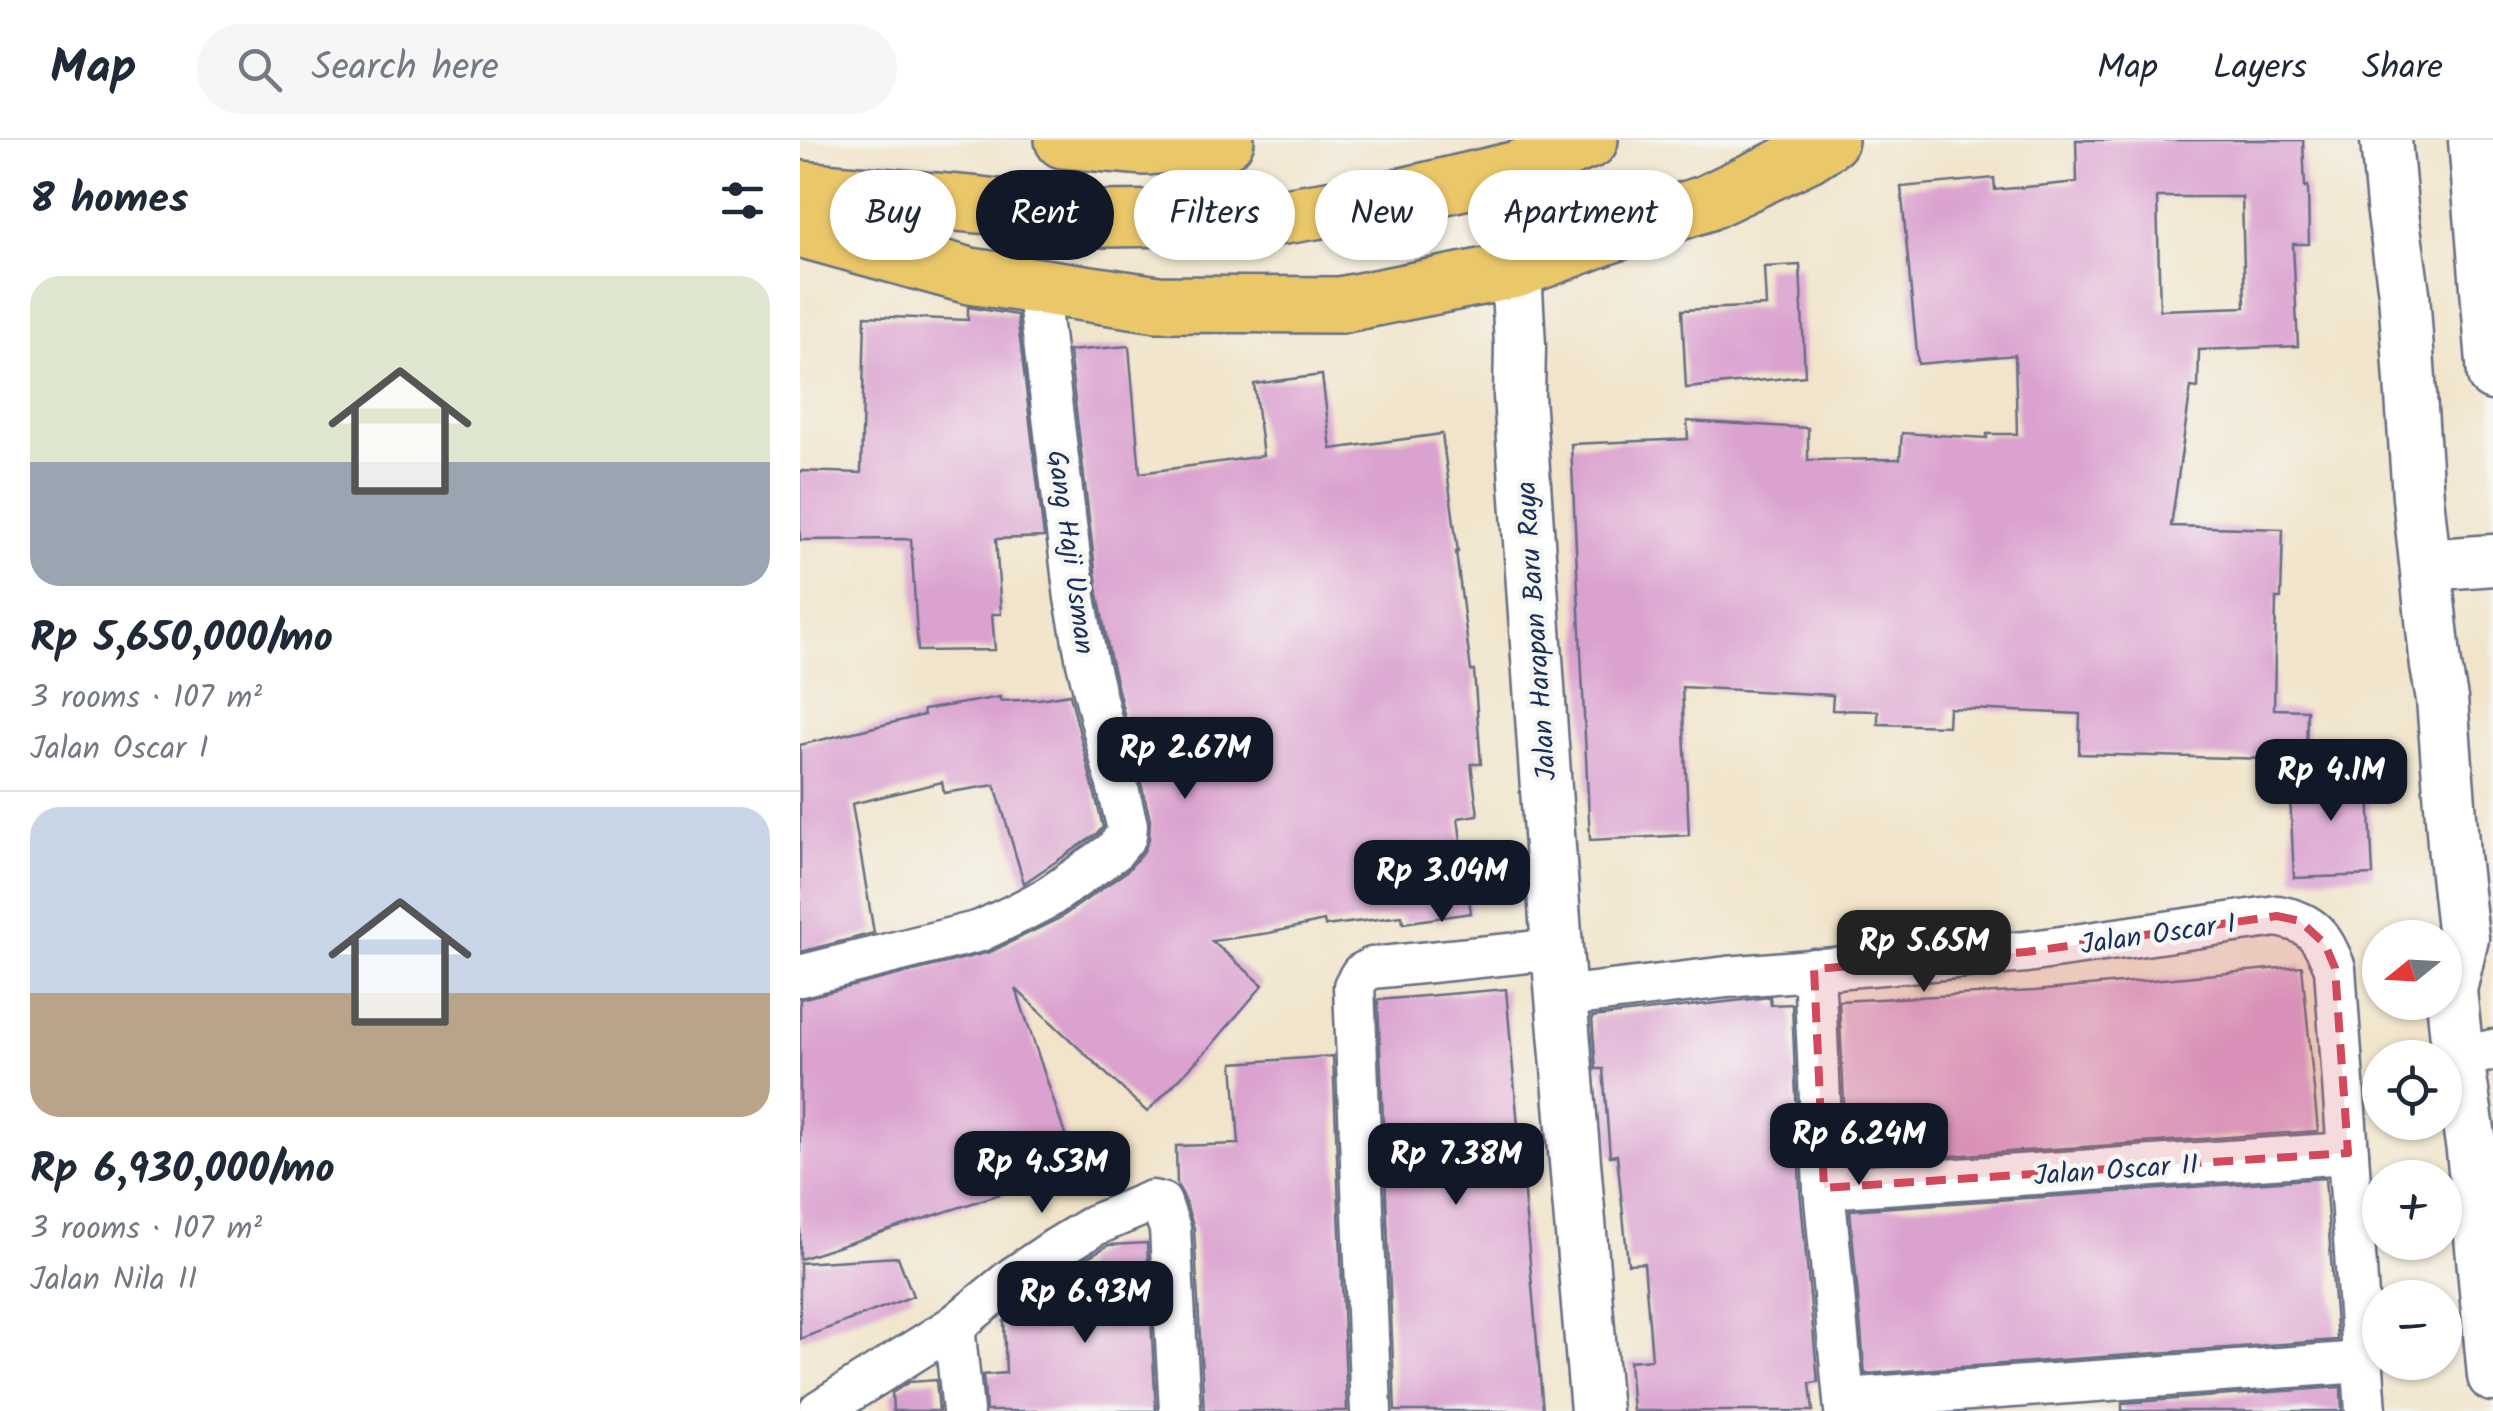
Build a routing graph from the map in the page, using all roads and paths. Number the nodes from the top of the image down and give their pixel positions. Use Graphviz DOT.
graph roads {
  1 [pos="1062,140"];
  2 [pos="1226,140"];
  3 [pos="1590,140"];
  4 [pos="2386,140"];
  5 [pos="2474,140"];
  6 [pos="1813,145"];
  7 [pos="800,189"];
  8 [pos="800,229"];
  9 [pos="1516,270"];
  10 [pos="1037,285"];
  11 [pos="2493,375"];
  12 [pos="2493,560"];
  13 [pos="2426,565"];
  14 [pos="1814,969"];
  15 [pos="1558,973"];
  16 [pos="800,976"];
  17 [pos="2476,1054"];
  18 [pos="2348,1153"];
  19 [pos="1824,1188"];
  20 [pos="954,1326"];
  21 [pos="2362,1362"];
  22 [pos="2493,1376"];
  23 [pos="2363,1380"];
  24 [pos="1845,1405"];
  25 [pos="819,1411"];
  26 [pos="963,1411"];
  27 [pos="1180,1411"];
  28 [pos="1371,1411"];
  29 [pos="1596,1411"];
  30 [pos="2366,1411"];
  1 -- 2 [label="highway"];
  3 -- 7 [label="highway"];
  4 -- 13 [label="street"];
  5 -- 11 [label="street"];
  6 -- 9 [label="highway"];
  8 -- 10 [label="highway"];
  9 -- 10 [label="highway"];
  9 -- 15 [label="street, Jalan Harapan Baru Raya"];
  10 -- 16 [label="street, Gang Haji Usman"];
  12 -- 13 [label="street"];
  13 -- 17 [label="street"];
  14 -- 15 [label="street, Jalan Oscar I"];
  14 -- 18 [label="street, Jalan Oscar I"];
  14 -- 19 [label="street"];
  15 -- 28 [label="street, Jalan Oscar I"];
  15 -- 29 [label="street, Jalan Harapan Baru Raya"];
  17 -- 22 [label="street"];
  18 -- 19 [label="street, Jalan Oscar II"];
  18 -- 21 [label="street"];
  19 -- 24 [label="street"];
  20 -- 25 [label="street"];
  20 -- 26 [label="street"];
  20 -- 27 [label="street"];
  21 -- 24 [label="street"];
  23 -- 30 [label="street"];
}
